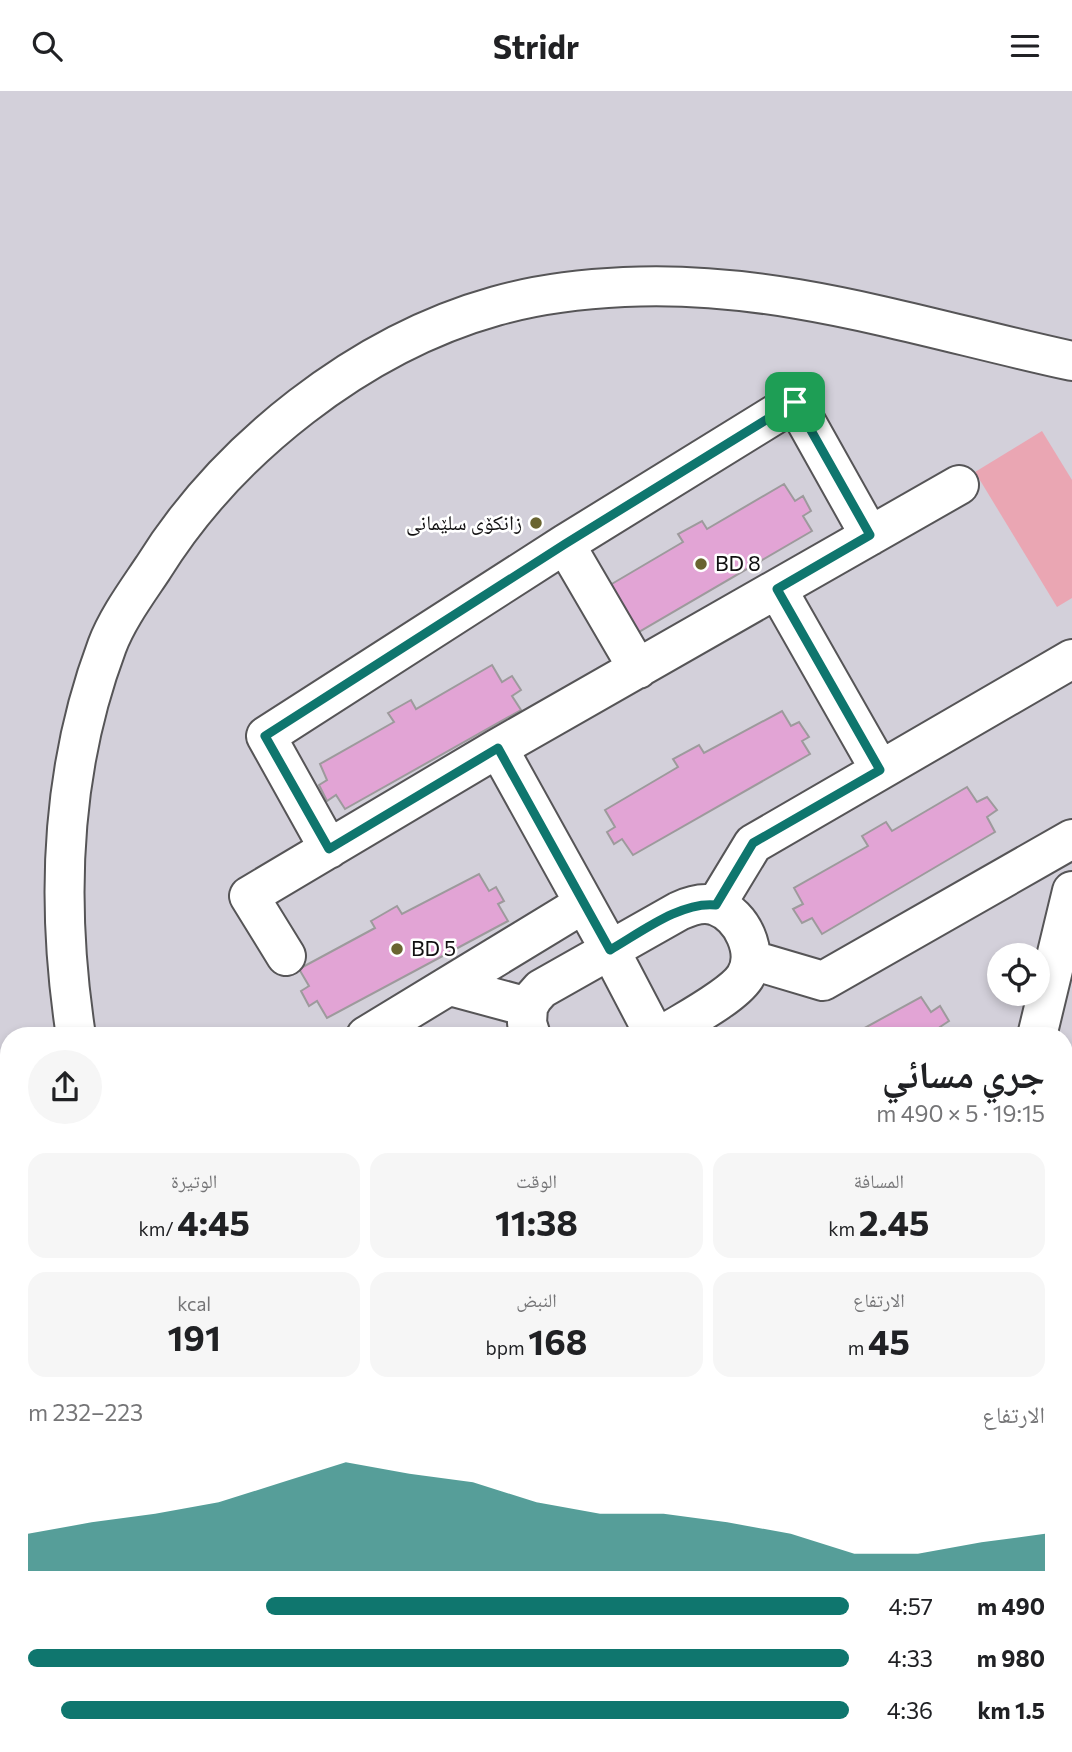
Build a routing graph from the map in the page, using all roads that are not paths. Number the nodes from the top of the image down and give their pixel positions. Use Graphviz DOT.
graph roads {
  1 [pos="1072,361"];
  2 [pos="959,485"];
  3 [pos="870,535"];
  4 [pos="565,544"];
  5 [pos="777,589"];
  6 [pos="1072,659"];
  7 [pos="638,669"];
  8 [pos="498,748"];
  9 [pos="880,770"];
  10 [pos="1072,839"];
  11 [pos="329,849"];
  12 [pos="1072,891"];
  13 [pos="583,904"];
  14 [pos="716,905"];
  15 [pos="610,950"];
  16 [pos="286,956"];
  17 [pos="751,960"];
  18 [pos="450,986"];
  19 [pos="530,1022"];
  20 [pos="75,1027"];
  21 [pos="381,1027"];
  22 [pos="650,1027"];
  23 [pos="675,1027"];
  24 [pos="1039,1027"];
  1 -- 20 [label="street"];
  2 -- 3 [label="street"];
  3 -- 4 [label="street"];
  3 -- 5 [label="street"];
  4 -- 7 [label="street"];
  4 -- 11 [label="street"];
  5 -- 7 [label="street"];
  5 -- 9 [label="street"];
  6 -- 9 [label="street"];
  7 -- 8 [label="street"];
  8 -- 11 [label="street"];
  8 -- 13 [label="street"];
  9 -- 14 [label="street"];
  10 -- 17 [label="street"];
  11 -- 16 [label="street"];
  12 -- 24 [label="street"];
  13 -- 15 [label="street"];
  13 -- 18 [label="street"];
  14 -- 15 [label="street"];
  14 -- 17 [label="street"];
  15 -- 19 [label="street"];
  15 -- 22 [label="street"];
  17 -- 23 [label="street"];
  18 -- 19 [label="street"];
  18 -- 21 [label="street"];
}
